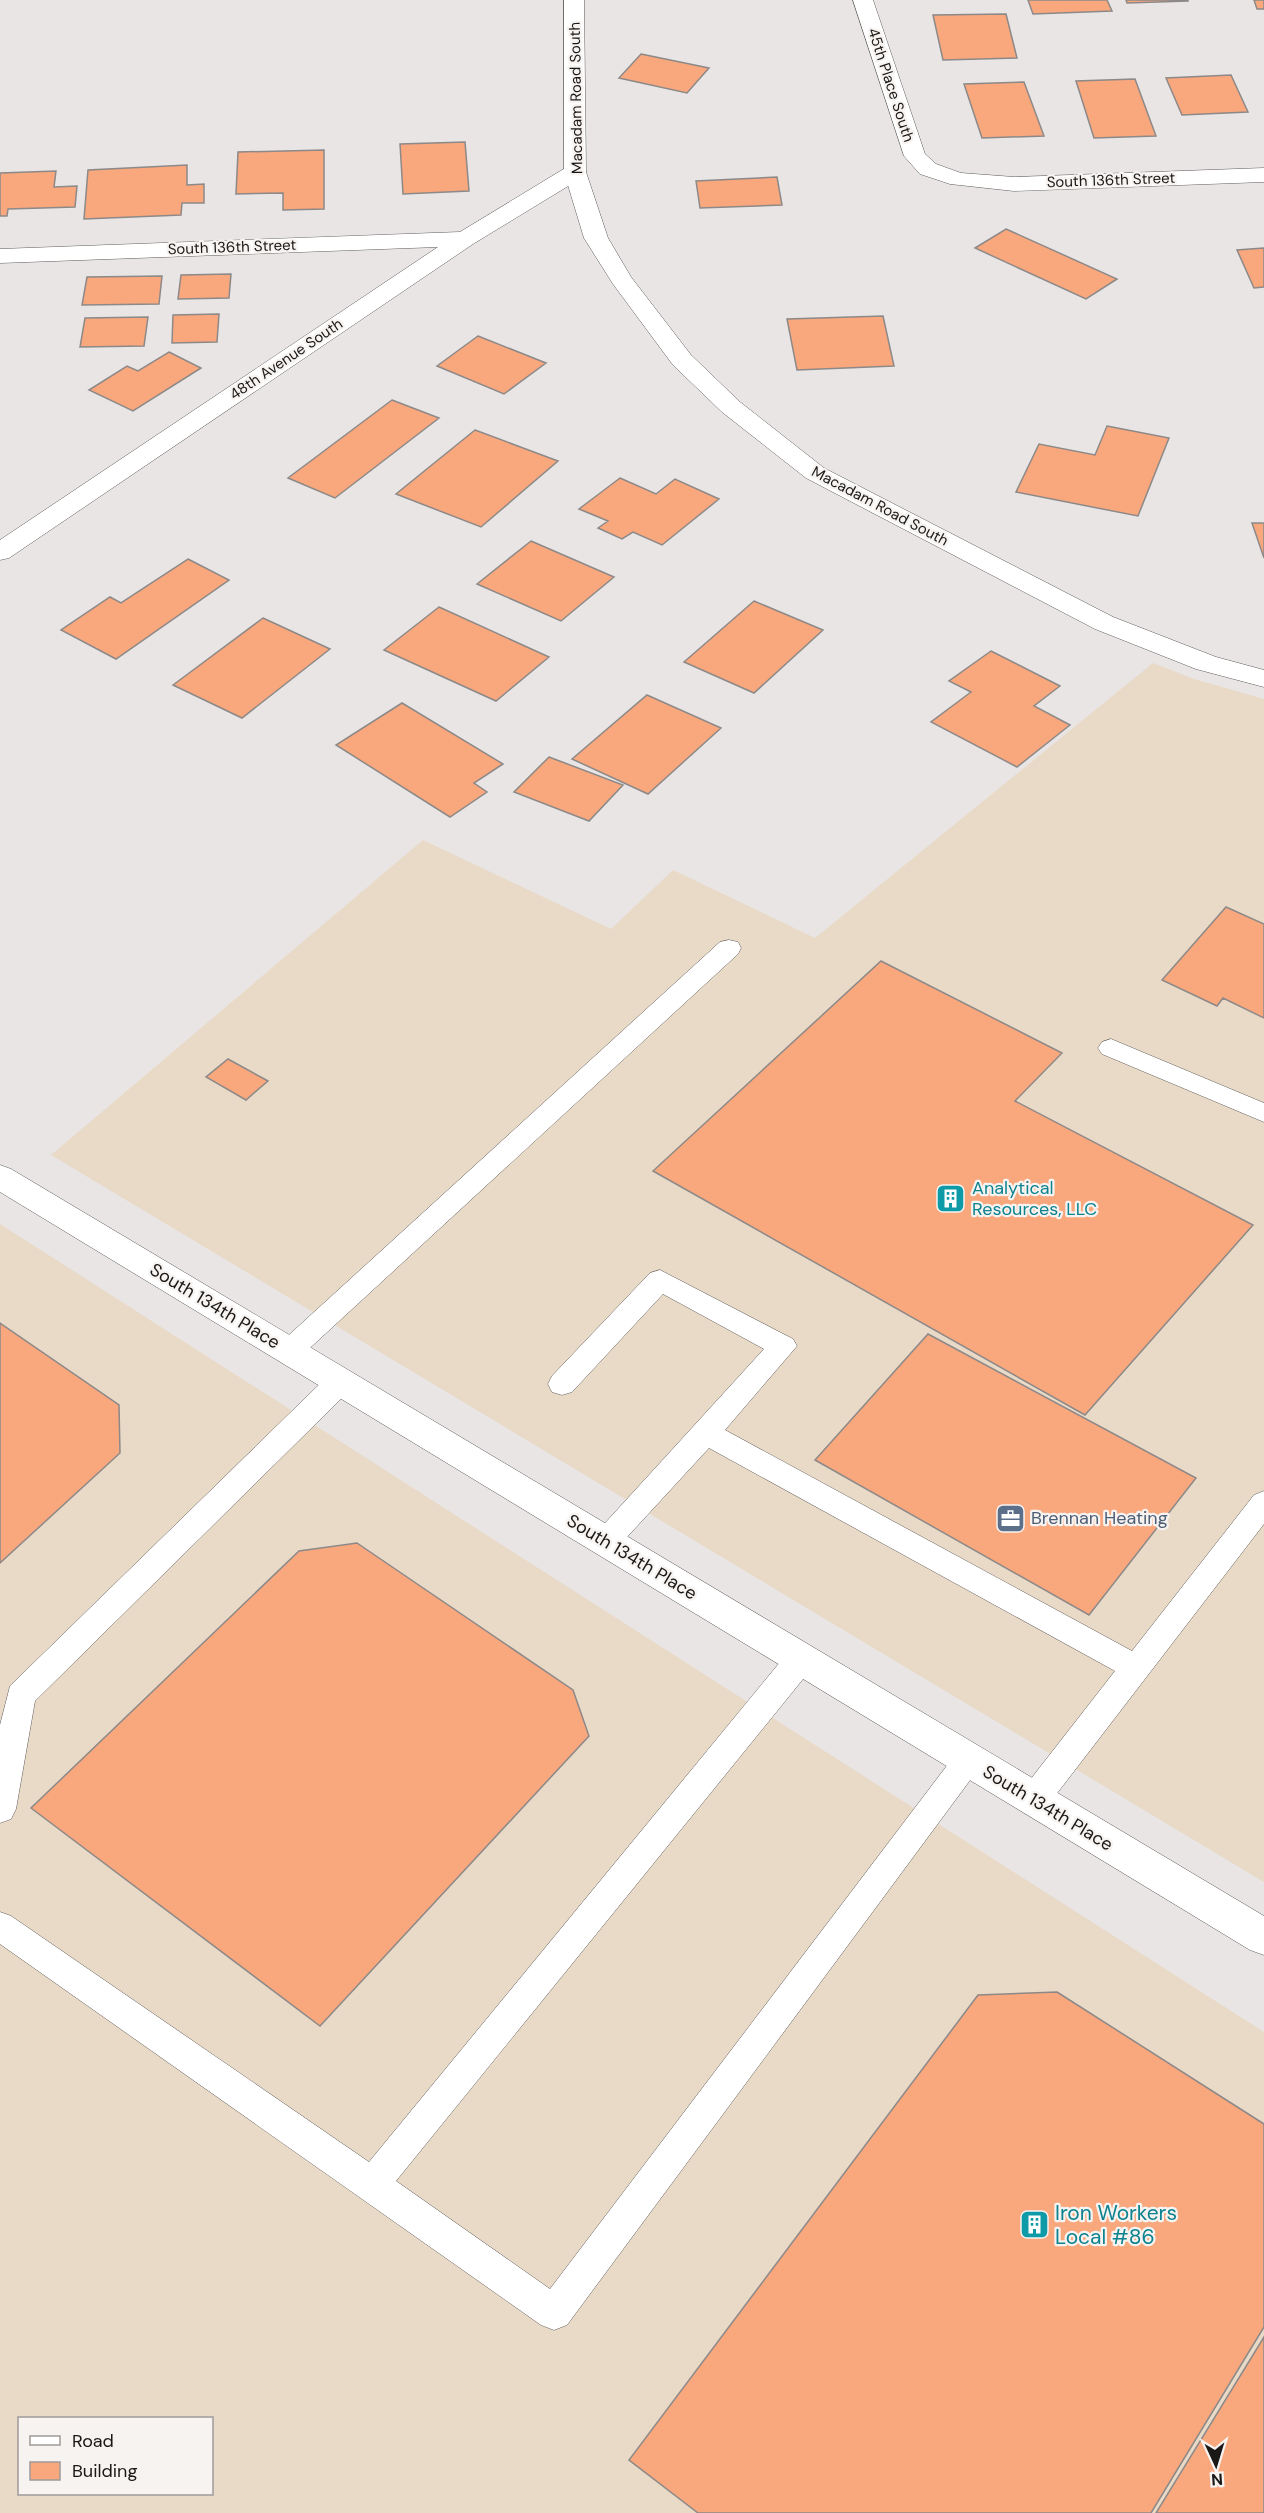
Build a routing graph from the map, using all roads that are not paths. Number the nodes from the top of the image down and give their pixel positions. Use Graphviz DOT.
graph roads {
  1 [pos="574,0"];
  2 [pos="863,0"];
  3 [pos="575,172"];
  4 [pos="1264,175"];
  5 [pos="958,179"];
  6 [pos="465,239"];
  7 [pos="0,256"];
  8 [pos="0,552"];
  9 [pos="1264,679"];
  10 [pos="729,948"];
  11 [pos="1111,1048"];
  12 [pos="1264,1113"];
  13 [pos="0,1177"];
  14 [pos="289,1351"];
  15 [pos="340,1382"];
  16 [pos="562,1384"];
  17 [pos="706,1433"];
  18 [pos="1264,1503"];
  19 [pos="606,1541"];
  20 [pos="801,1659"];
  21 [pos="1136,1668"];
  22 [pos="969,1760"];
  23 [pos="1034,1799"];
  24 [pos="0,1809"];
  25 [pos="0,1926"];
  26 [pos="1264,1937"];
  27 [pos="372,2184"];
  1 -- 3 [label="street, Macadam Road South"];
  2 -- 5 [label="street, 45th Place South"];
  3 -- 6 [label="street, 48th Avenue South"];
  3 -- 9 [label="street, Macadam Road South"];
  4 -- 5 [label="street, South 136th Street"];
  6 -- 7 [label="street, South 136th Street"];
  6 -- 8 [label="street, 48th Avenue South"];
  10 -- 14 [label="lane"];
  11 -- 12 [label="lane"];
  13 -- 14 [label="street, South 134th Place"];
  14 -- 15 [label="street, South 134th Place"];
  15 -- 19 [label="street, South 134th Place"];
  15 -- 24 [label="lane"];
  16 -- 17 [label="lane"];
  17 -- 19 [label="lane"];
  17 -- 21 [label="lane"];
  18 -- 21 [label="lane"];
  19 -- 20 [label="street, South 134th Place"];
  20 -- 22 [label="street, South 134th Place"];
  20 -- 27 [label="lane"];
  21 -- 23 [label="lane"];
  22 -- 23 [label="street, South 134th Place"];
  22 -- 27 [label="lane"];
  23 -- 26 [label="street, South 134th Place"];
  25 -- 27 [label="lane"];
}
